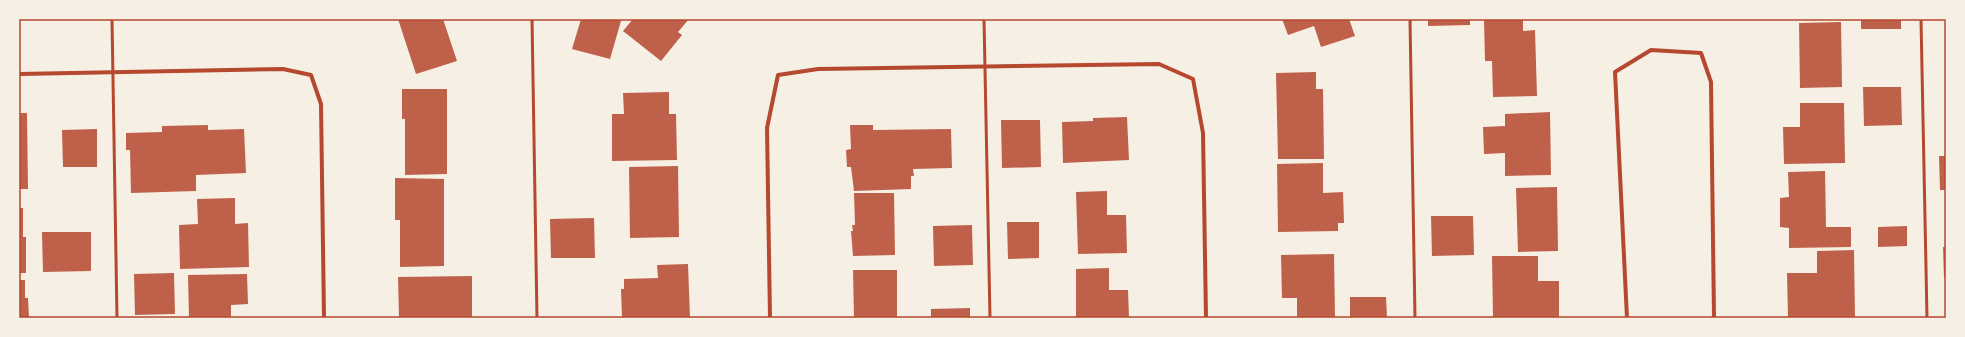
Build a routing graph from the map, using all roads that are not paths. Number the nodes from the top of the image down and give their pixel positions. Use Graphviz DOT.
graph roads {
  1 [pos="112,19"];
  2 [pos="532,19"];
  3 [pos="984,19"];
  4 [pos="1410,19"];
  5 [pos="1921,19"];
  6 [pos="985,67"];
  7 [pos="113,73"];
  8 [pos="19,74"];
  9 [pos="117,318"];
  10 [pos="324,318"];
  11 [pos="537,318"];
  12 [pos="770,318"];
  13 [pos="990,318"];
  14 [pos="1206,318"];
  15 [pos="1415,318"];
  16 [pos="1627,318"];
  17 [pos="1714,318"];
  18 [pos="1927,318"];
  1 -- 7 [label="lane"];
  2 -- 11 [label="lane"];
  3 -- 6 [label="lane"];
  4 -- 15 [label="lane"];
  5 -- 18 [label="lane"];
  6 -- 12 [label="street"];
  6 -- 13 [label="lane"];
  6 -- 14 [label="street"];
  7 -- 8 [label="street"];
  7 -- 9 [label="lane"];
  7 -- 10 [label="street"];
  16 -- 17 [label="street"];
}
